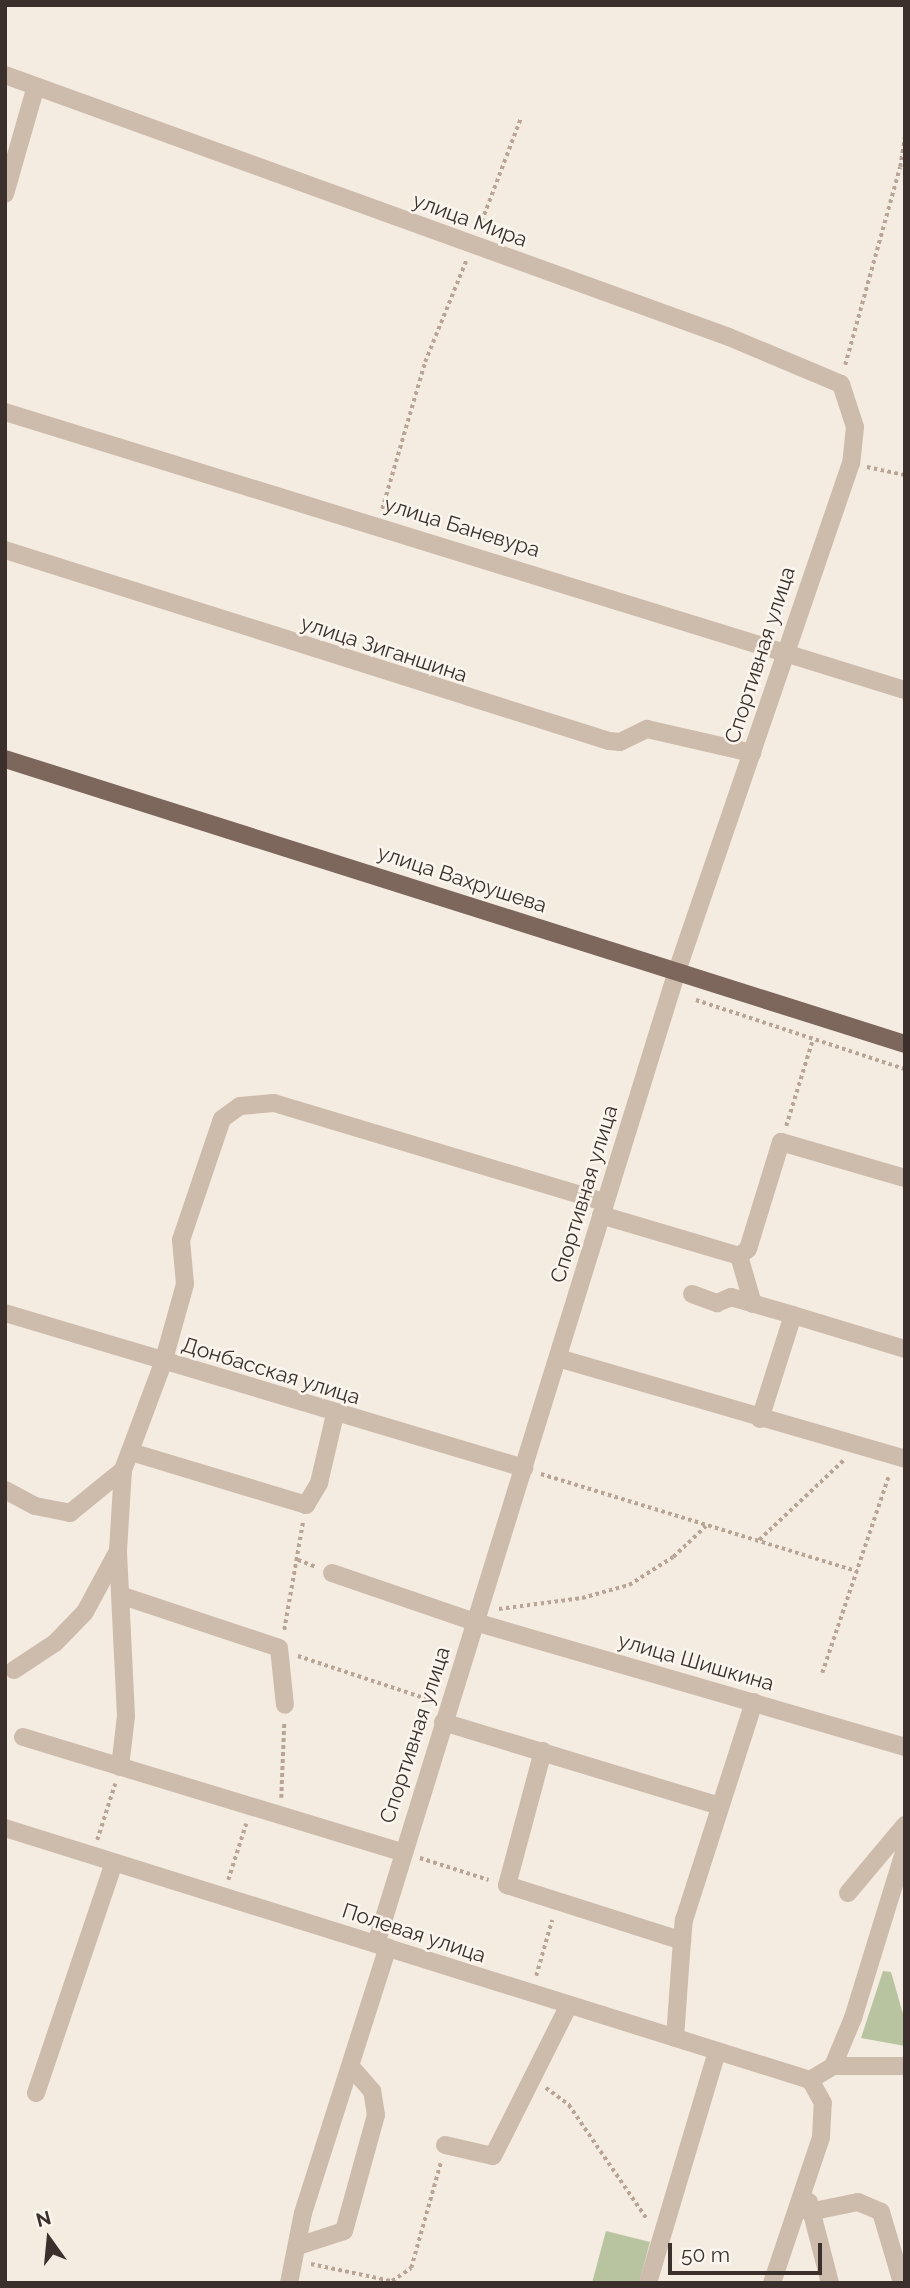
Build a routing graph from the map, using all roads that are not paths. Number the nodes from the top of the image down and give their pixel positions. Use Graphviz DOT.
graph roads {
  1 [pos="5,75"];
  2 [pos="36,86"];
  3 [pos="5,194"];
  4 [pos="5,412"];
  5 [pos="851,463"];
  6 [pos="5,550"];
  7 [pos="786,652"];
  8 [pos="905,690"];
  9 [pos="752,753"];
  10 [pos="5,759"];
  11 [pos="677,971"];
  12 [pos="905,1044"];
  13 [pos="905,1178"];
  14 [pos="603,1208"];
  15 [pos="739,1256"];
  16 [pos="692,1294"];
  17 [pos="753,1304"];
  18 [pos="5,1313"];
  19 [pos="793,1315"];
  20 [pos="905,1349"];
  21 [pos="558,1358"];
  22 [pos="163,1363"];
  23 [pos="335,1414"];
  24 [pos="760,1419"];
  25 [pos="131,1452"];
  26 [pos="900,1457"];
  27 [pos="524,1468"];
  28 [pos="123,1470"];
  29 [pos="5,1490"];
  30 [pos="118,1551"];
  31 [pos="332,1573"];
  32 [pos="123,1596"];
  33 [pos="477,1617"];
  34 [pos="14,1670"];
  35 [pos="754,1702"];
  36 [pos="285,1705"];
  37 [pos="446,1714"];
  38 [pos="23,1737"];
  39 [pos="905,1747"];
  40 [pos="543,1751"];
  41 [pos="120,1767"];
  42 [pos="719,1806"];
  43 [pos="905,1825"];
  44 [pos="5,1828"];
  45 [pos="905,1849"];
  46 [pos="401,1852"];
  47 [pos="113,1865"];
  48 [pos="848,1893"];
  49 [pos="682,1941"];
  50 [pos="382,1945"];
  51 [pos="568,2007"];
  52 [pos="675,2038"];
  53 [pos="717,2051"];
  54 [pos="350,2066"];
  55 [pos="833,2066"];
  56 [pos="905,2066"];
  57 [pos="810,2080"];
  58 [pos="36,2092"];
  59 [pos="446,2146"];
  60 [pos="808,2177"];
  61 [pos="809,2212"];
  62 [pos="297,2254"];
  63 [pos="289,2283"];
  64 [pos="648,2283"];
  65 [pos="772,2283"];
  66 [pos="830,2283"];
  67 [pos="902,2283"];
  1 -- 2 [label="street, улица Мира"];
  2 -- 3 [label="street"];
  2 -- 5 [label="street, улица Мира"];
  4 -- 7 [label="street, улица Баневура"];
  5 -- 7 [label="street, Спортивная улица"];
  6 -- 9 [label="street, улица Зиганшина"];
  7 -- 8 [label="street, улица Баневура"];
  7 -- 9 [label="street, Спортивная улица"];
  9 -- 11 [label="street, Спортивная улица"];
  10 -- 11 [label="main road, улица Вахрушева"];
  11 -- 12 [label="main road, улица Вахрушева"];
  11 -- 14 [label="street, Спортивная улица"];
  13 -- 15 [label="street"];
  14 -- 15 [label="street"];
  14 -- 21 [label="street, Спортивная улица"];
  14 -- 22 [label="street"];
  15 -- 17 [label="street"];
  16 -- 17 [label="street"];
  17 -- 19 [label="street"];
  18 -- 22 [label="street, Донбасская улица"];
  19 -- 20 [label="street"];
  19 -- 24 [label="street"];
  21 -- 24 [label="street"];
  21 -- 27 [label="street, Спортивная улица"];
  22 -- 23 [label="street, Донбасская улица"];
  22 -- 25 [label="street"];
  23 -- 25 [label="street"];
  23 -- 27 [label="street, Донбасская улица"];
  24 -- 26 [label="street"];
  25 -- 28 [label="street"];
  27 -- 33 [label="street, Спортивная улица"];
  28 -- 29 [label="street"];
  28 -- 30 [label="street"];
  30 -- 32 [label="street"];
  30 -- 34 [label="street"];
  31 -- 33 [label="street, улица Шишкина"];
  32 -- 36 [label="street"];
  32 -- 41 [label="street"];
  33 -- 35 [label="street, улица Шишкина"];
  33 -- 37 [label="street, Спортивная улица"];
  35 -- 39 [label="street, улица Шишкина"];
  35 -- 42 [label="street"];
  37 -- 40 [label="street"];
  37 -- 46 [label="street, Спортивная улица"];
  38 -- 41 [label="street"];
  40 -- 42 [label="street"];
  40 -- 49 [label="street"];
  41 -- 46 [label="street"];
  42 -- 49 [label="street"];
  43 -- 48 [label="street"];
  44 -- 47 [label="street, Полевая улица"];
  45 -- 55 [label="street"];
  46 -- 50 [label="street, Спортивная улица"];
  47 -- 50 [label="street, Полевая улица"];
  47 -- 58 [label="street"];
  49 -- 52 [label="street"];
  50 -- 51 [label="street, Полевая улица"];
  50 -- 54 [label="street, Спортивная улица"];
  51 -- 52 [label="street, Полевая улица"];
  51 -- 59 [label="street"];
  52 -- 53 [label="street, Полевая улица"];
  53 -- 57 [label="street, Полевая улица"];
  53 -- 64 [label="street"];
  54 -- 62 [label="street, Спортивная улица"];
  54 -- 62 [label="street"];
  55 -- 56 [label="street"];
  55 -- 57 [label="street"];
  57 -- 60 [label="street"];
  60 -- 61 [label="street"];
  60 -- 65 [label="street"];
  61 -- 66 [label="street"];
  61 -- 67 [label="street"];
  62 -- 63 [label="street, Спортивная улица"];
}
